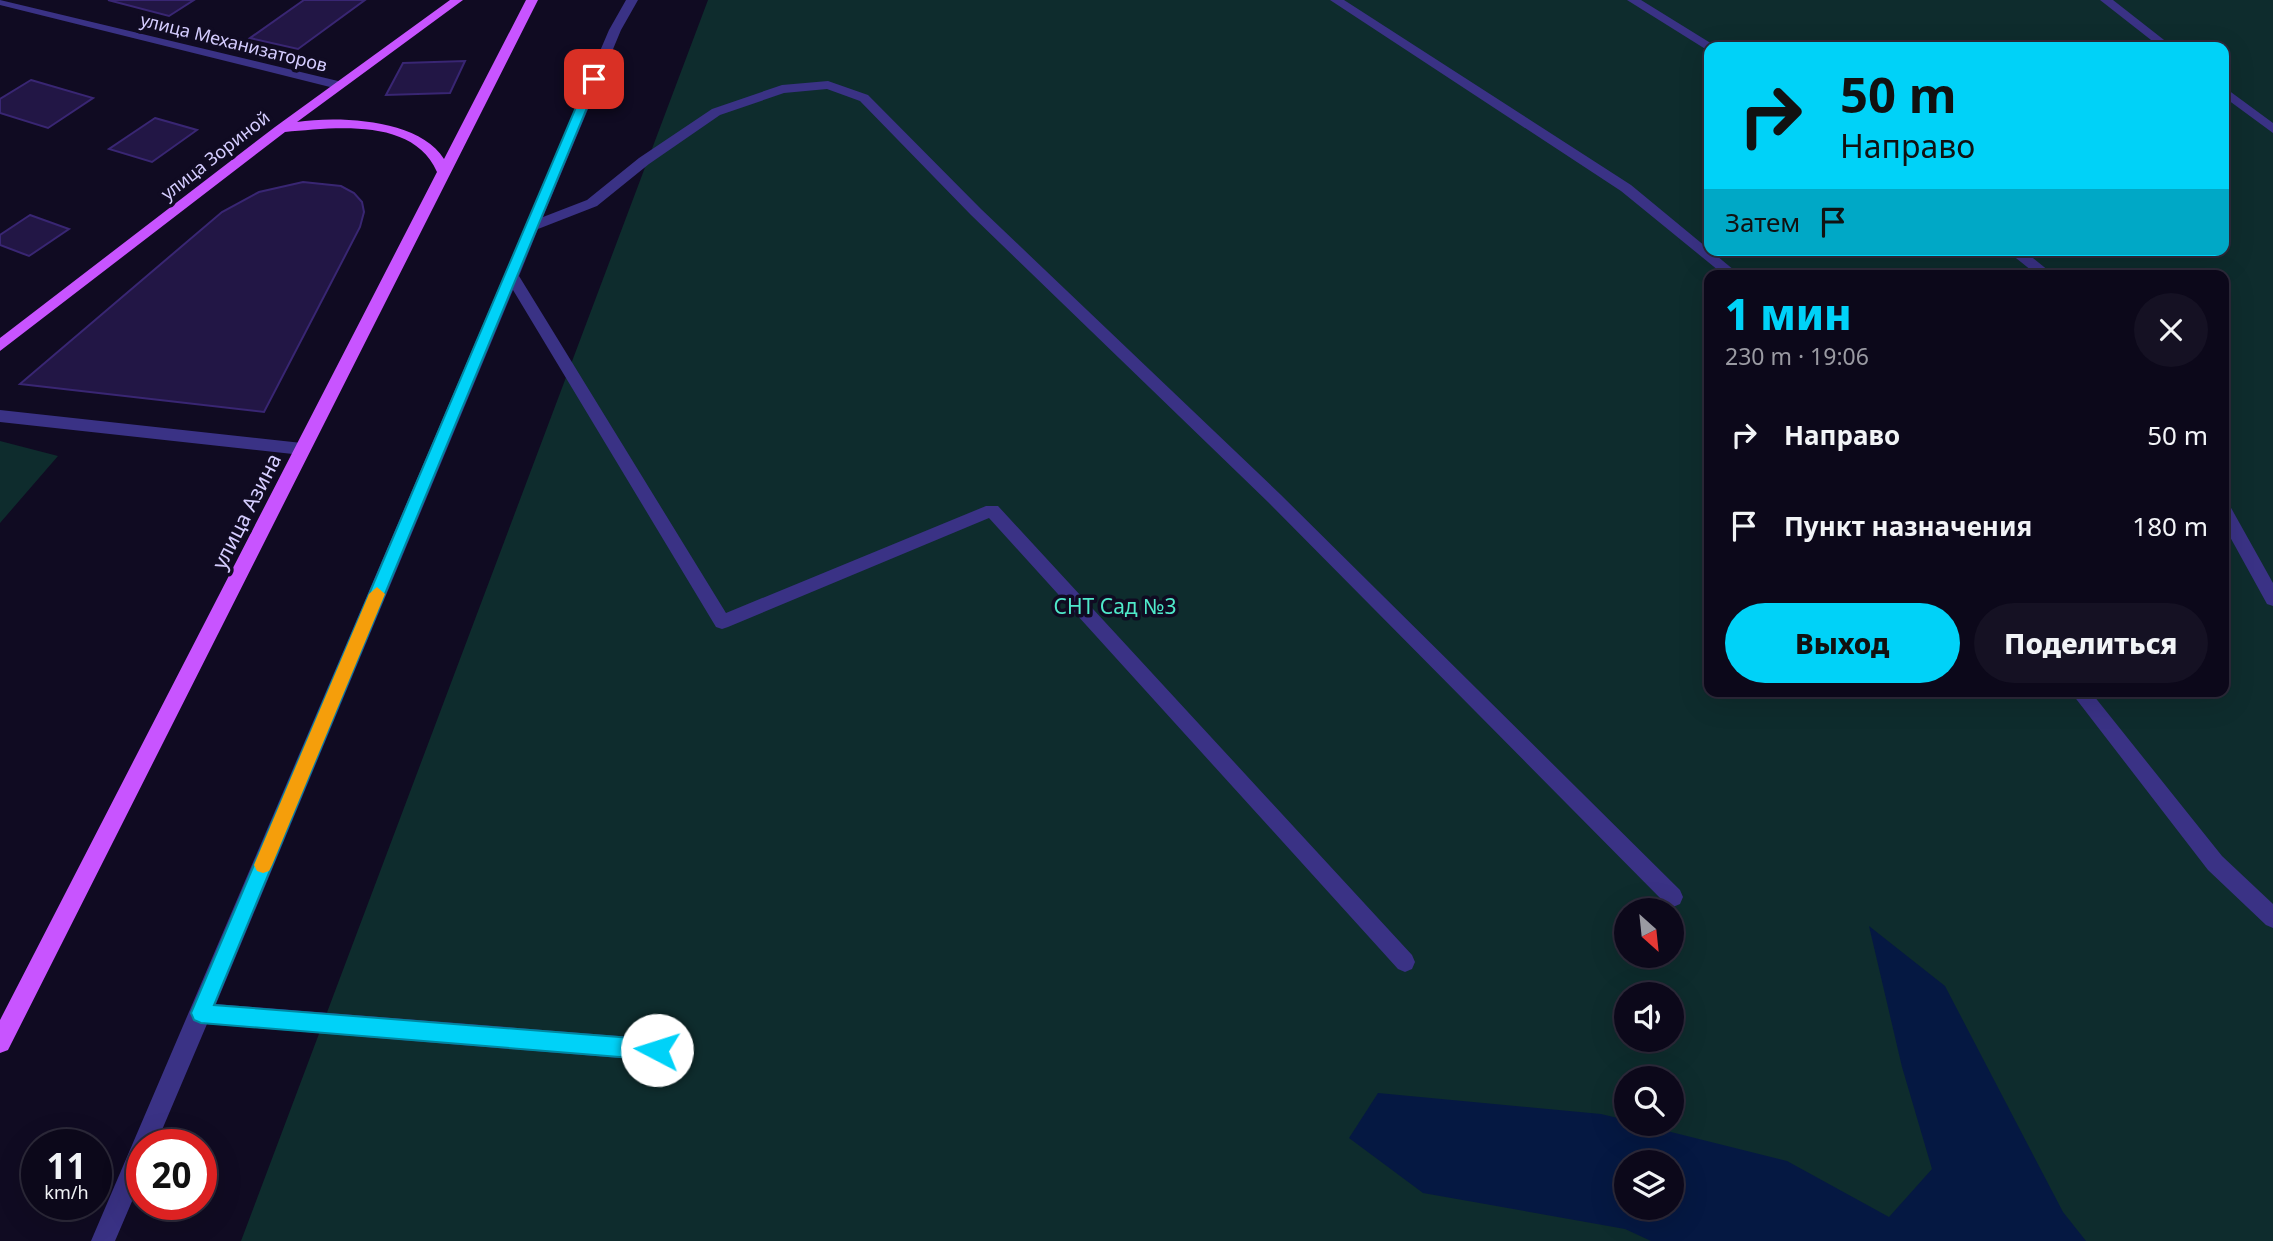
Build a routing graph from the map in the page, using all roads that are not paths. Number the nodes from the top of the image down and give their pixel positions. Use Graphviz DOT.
graph roads {
  1 [pos="457,0"];
  2 [pos="532,0"];
  3 [pos="632,0"];
  4 [pos="1336,0"];
  5 [pos="1633,0"];
  6 [pos="2106,0"];
  7 [pos="0,2"];
  8 [pos="2161,42"];
  9 [pos="1704,43"];
  10 [pos="338,85"];
  11 [pos="2229,95"];
  12 [pos="2273,129"];
  13 [pos="279,130"];
  14 [pos="444,172"];
  15 [pos="531,227"];
  16 [pos="1704,251"];
  17 [pos="1710,256"];
  18 [pos="2021,256"];
  19 [pos="1727,270"];
  20 [pos="2040,270"];
  21 [pos="511,275"];
  22 [pos="1,345"];
  23 [pos="0,416"];
  24 [pos="302,449"];
  25 [pos="2229,519"];
  26 [pos="2273,599"];
  27 [pos="2084,697"];
  28 [pos="1673,897"];
  29 [pos="2273,918"];
  30 [pos="1405,962"];
  31 [pos="201,1013"];
  32 [pos="0,1042"];
  33 [pos="657,1050"];
  34 [pos="151,1129"];
  35 [pos="126,1188"];
  36 [pos="103,1241"];
  1 -- 10 [label="main road, улица Зориной"];
  2 -- 14 [label="main road, улица Азина"];
  3 -- 15 [label="street"];
  4 -- 16 [label="street"];
  5 -- 9 [label="street"];
  6 -- 8 [label="street"];
  7 -- 10 [label="street, улица Механизаторов"];
  10 -- 13 [label="main road, улица Зориной"];
  11 -- 12 [label="street"];
  13 -- 14 [label="main road"];
  13 -- 22 [label="main road, улица Зориной"];
  14 -- 24 [label="main road, улица Азина"];
  15 -- 21 [label="street"];
  15 -- 28 [label="street"];
  17 -- 19 [label="street"];
  18 -- 20 [label="street"];
  21 -- 30 [label="street"];
  21 -- 31 [label="street"];
  23 -- 24 [label="street"];
  24 -- 32 [label="main road, улица Азина"];
  25 -- 26 [label="street"];
  27 -- 29 [label="street"];
  31 -- 33 [label="street"];
  31 -- 34 [label="street"];
  35 -- 36 [label="street"];
}
